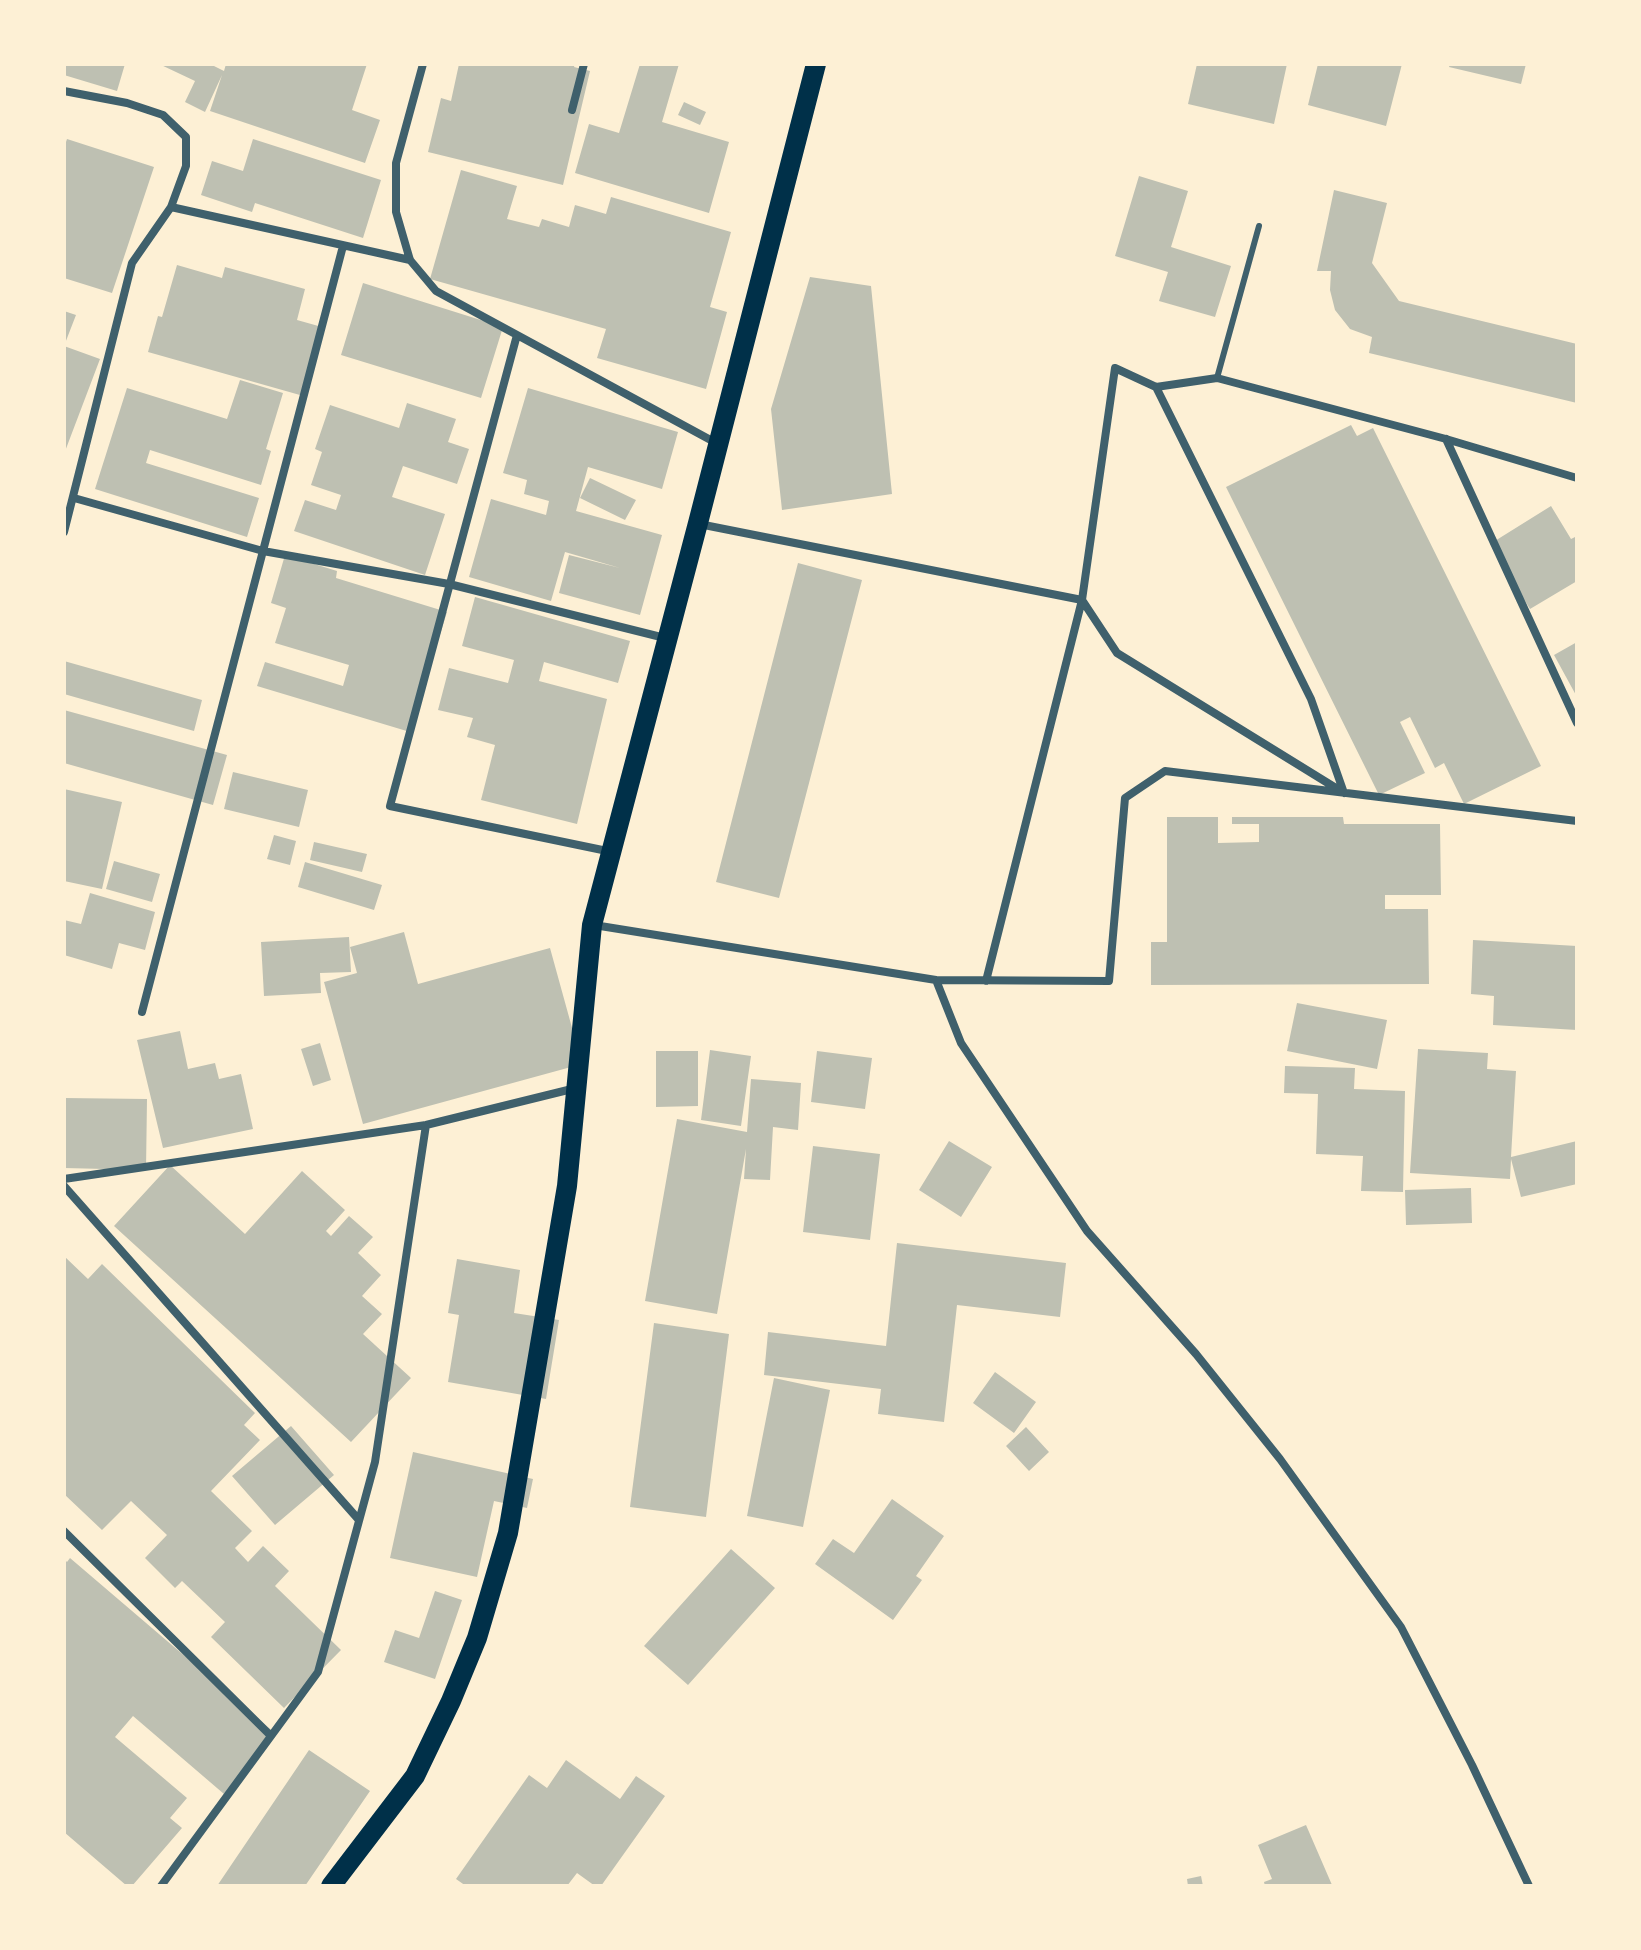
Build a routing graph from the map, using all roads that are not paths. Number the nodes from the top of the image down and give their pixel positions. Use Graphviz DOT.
graph roads {
  1 [pos="423,64"];
  2 [pos="584,64"];
  3 [pos="816,64"];
  4 [pos="64,91"];
  5 [pos="572,110"];
  6 [pos="171,207"];
  7 [pos="1259,226"];
  8 [pos="343,246"];
  9 [pos="410,260"];
  10 [pos="517,335"];
  11 [pos="1217,378"];
  12 [pos="1156,387"];
  13 [pos="1446,439"];
  14 [pos="719,445"];
  15 [pos="1577,478"];
  16 [pos="74,498"];
  17 [pos="698,523"];
  18 [pos="64,532"];
  19 [pos="263,551"];
  20 [pos="449,584"];
  21 [pos="1082,600"];
  22 [pos="668,639"];
  23 [pos="1577,723"];
  24 [pos="1344,793"];
  25 [pos="1577,821"];
  26 [pos="612,852"];
  27 [pos="592,925"];
  28 [pos="936,980"];
  29 [pos="986,981"];
  30 [pos="142,1012"];
  31 [pos="577,1088"];
  32 [pos="426,1125"];
  33 [pos="64,1179"];
  34 [pos="64,1186"];
  35 [pos="359,1520"];
  36 [pos="64,1531"];
  37 [pos="271,1736"];
  38 [pos="161,1886"];
  39 [pos="331,1886"];
  40 [pos="1529,1886"];
  1 -- 9 [label="street"];
  2 -- 5 [label="street"];
  3 -- 14 [label="main road"];
  4 -- 6 [label="street"];
  6 -- 8 [label="street"];
  6 -- 16 [label="street"];
  7 -- 11 [label="lane"];
  8 -- 9 [label="street"];
  8 -- 19 [label="street"];
  9 -- 10 [label="street"];
  10 -- 14 [label="street"];
  10 -- 20 [label="street"];
  11 -- 12 [label="street"];
  11 -- 13 [label="street"];
  12 -- 21 [label="street"];
  12 -- 24 [label="street"];
  13 -- 15 [label="street"];
  13 -- 23 [label="street"];
  14 -- 17 [label="main road"];
  16 -- 18 [label="street"];
  16 -- 19 [label="street"];
  17 -- 21 [label="street"];
  17 -- 22 [label="main road"];
  19 -- 20 [label="street"];
  19 -- 30 [label="street"];
  20 -- 22 [label="street"];
  20 -- 26 [label="street"];
  21 -- 24 [label="street"];
  21 -- 29 [label="street"];
  22 -- 26 [label="main road"];
  24 -- 25 [label="street"];
  24 -- 29 [label="street"];
  26 -- 27 [label="main road"];
  27 -- 28 [label="street"];
  27 -- 31 [label="main road"];
  28 -- 29 [label="street"];
  28 -- 40 [label="street"];
  31 -- 32 [label="street"];
  31 -- 39 [label="main road"];
  32 -- 33 [label="street"];
  32 -- 35 [label="street"];
  34 -- 35 [label="street"];
  35 -- 37 [label="street"];
  36 -- 37 [label="street"];
  37 -- 38 [label="street"];
}
